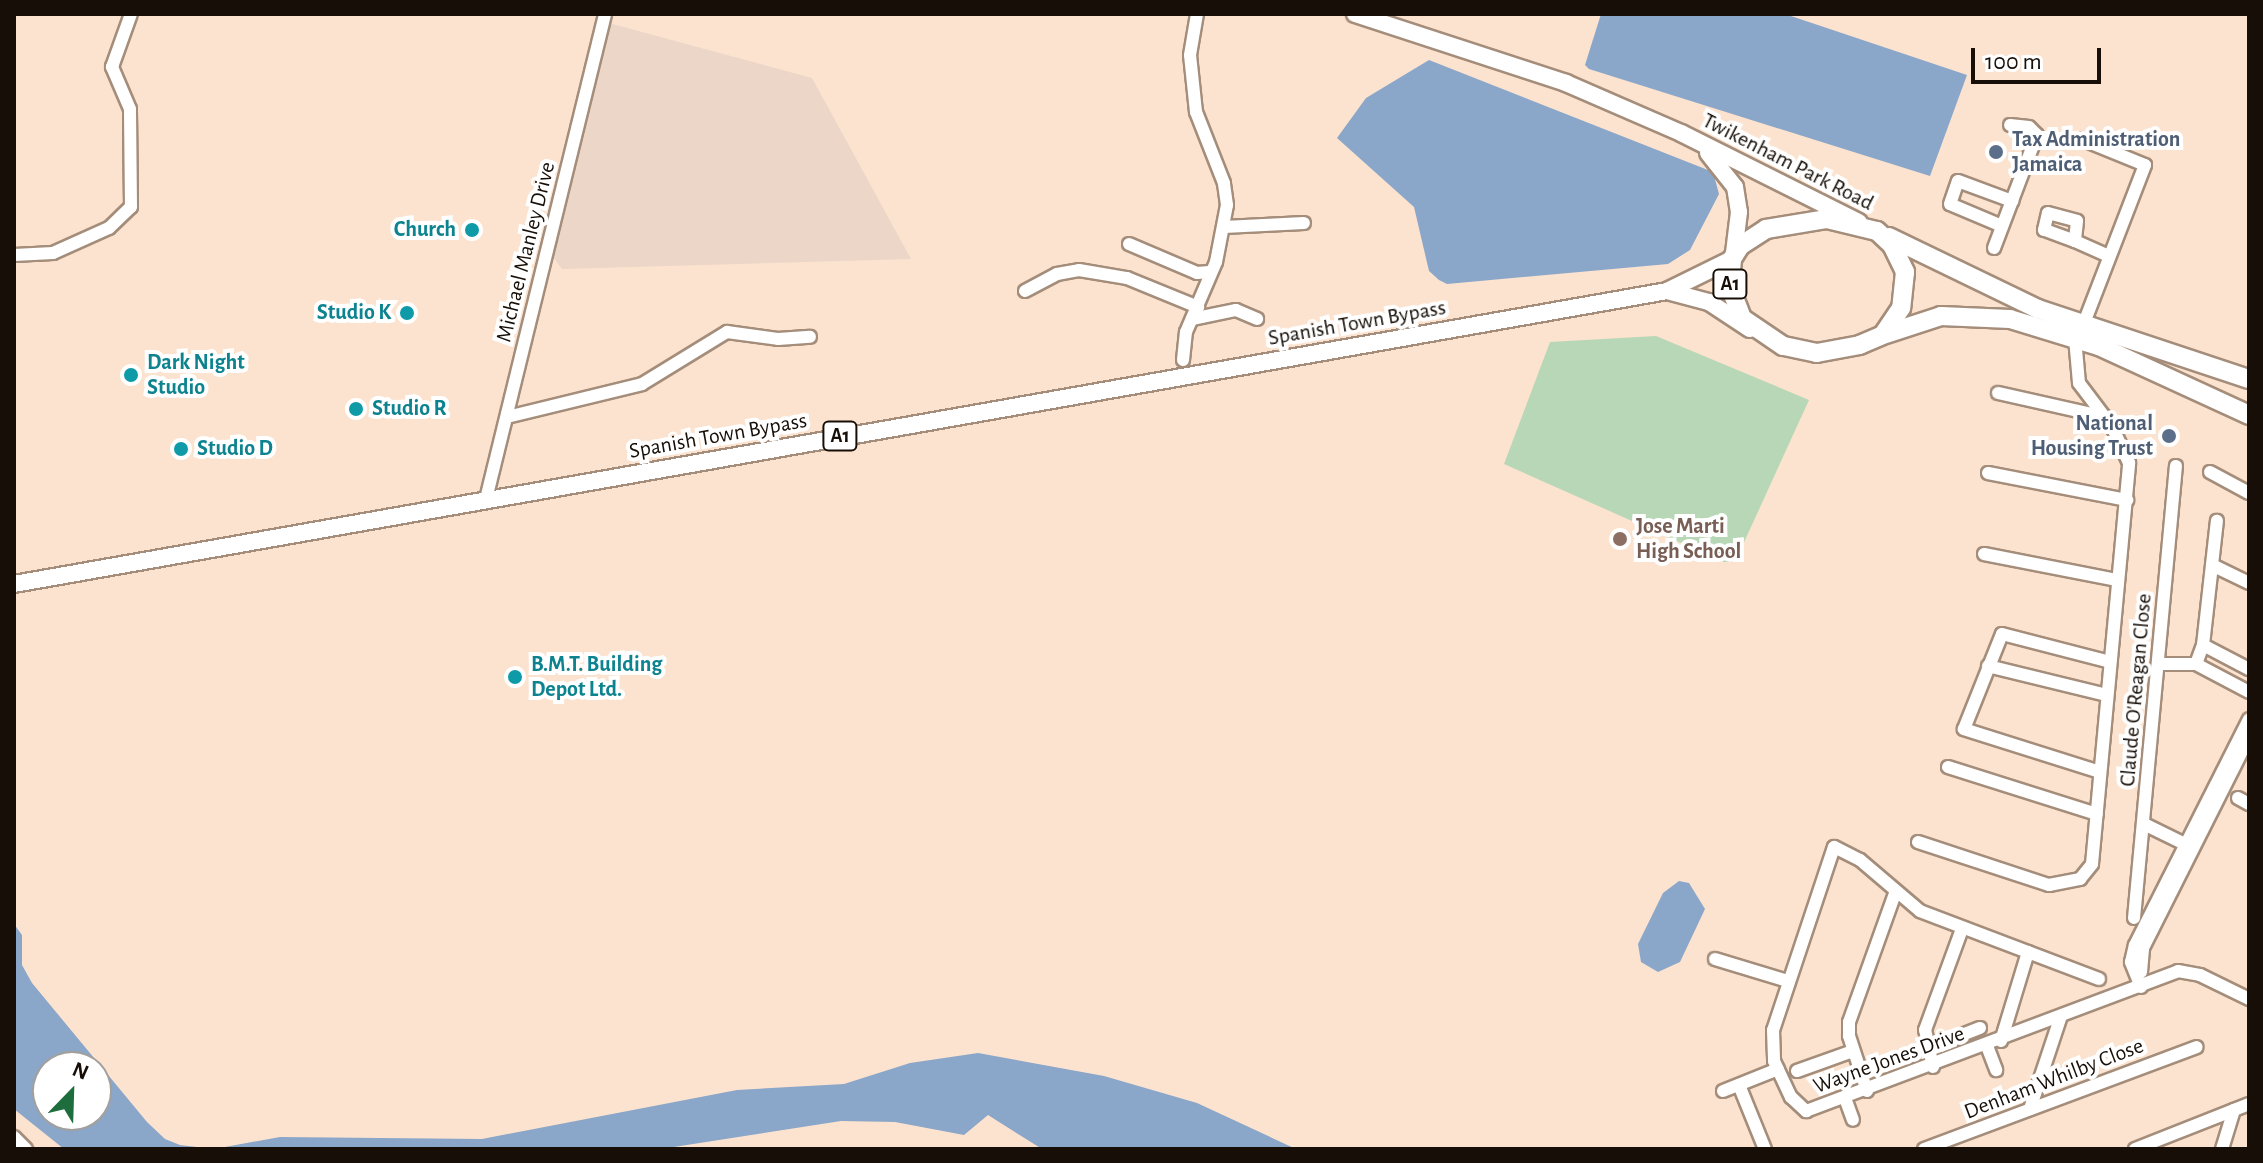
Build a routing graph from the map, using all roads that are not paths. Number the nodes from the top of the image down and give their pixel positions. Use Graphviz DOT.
graph roads {
  1 [pos="131,14"];
  2 [pos="605,14"];
  3 [pos="1197,14"];
  4 [pos="1355,14"];
  5 [pos="2010,125"];
  6 [pos="1681,133"];
  7 [pos="2081,139"];
  8 [pos="2012,201"];
  9 [pos="1304,223"];
  10 [pos="2002,226"];
  11 [pos="1224,227"];
  12 [pos="1880,233"];
  13 [pos="2075,241"];
  14 [pos="1129,244"];
  15 [pos="1994,248"];
  16 [pos="14,255"];
  17 [pos="1733,256"];
  18 [pos="2109,256"];
  19 [pos="1209,272"];
  20 [pos="1025,291"];
  21 [pos="1667,291"];
  22 [pos="1195,313"];
  23 [pos="1257,319"];
  24 [pos="1751,330"];
  25 [pos="2079,332"];
  26 [pos="1883,335"];
  27 [pos="810,337"];
  28 [pos="1183,360"];
  29 [pos="2249,379"];
  30 [pos="1998,393"];
  31 [pos="2220,401"];
  32 [pos="2249,415"];
  33 [pos="507,417"];
  34 [pos="2105,417"];
  35 [pos="2249,423"];
  36 [pos="2176,466"];
  37 [pos="2210,472"];
  38 [pos="1988,473"];
  39 [pos="2249,493"];
  40 [pos="486,499"];
  41 [pos="2127,500"];
  42 [pos="2217,521"];
  43 [pos="1984,554"];
  44 [pos="2212,565"];
  45 [pos="2117,580"];
  46 [pos="2249,583"];
  47 [pos="14,584"];
  48 [pos="2203,645"];
  49 [pos="2110,662"];
  50 [pos="2158,664"];
  51 [pos="2196,664"];
  52 [pos="1988,666"];
  53 [pos="2249,669"];
  54 [pos="2249,692"];
  55 [pos="2107,695"];
  56 [pos="2249,719"];
  57 [pos="2249,737"];
  58 [pos="1948,767"];
  59 [pos="2100,772"];
  60 [pos="2097,814"];
  61 [pos="2144,824"];
  62 [pos="1918,842"];
  63 [pos="2189,846"];
  64 [pos="1896,891"];
  65 [pos="2134,918"];
  66 [pos="1962,929"];
  67 [pos="2028,952"];
  68 [pos="1715,959"];
  69 [pos="2099,979"];
  70 [pos="1788,981"];
  71 [pos="2144,986"];
  72 [pos="2249,999"];
  73 [pos="2060,1019"];
  74 [pos="1980,1028"];
  75 [pos="2001,1041"];
  76 [pos="1987,1046"];
  77 [pos="2197,1047"];
  78 [pos="1926,1049"];
  79 [pos="1853,1051"];
  80 [pos="1933,1067"];
  81 [pos="1778,1069"];
  82 [pos="1996,1070"];
  83 [pos="1797,1071"];
  84 [pos="1739,1085"];
  85 [pos="1723,1091"];
  86 [pos="1867,1091"];
  87 [pos="1845,1098"];
  88 [pos="2249,1104"];
  89 [pos="2030,1109"];
  90 [pos="2234,1110"];
  91 [pos="1853,1120"];
  92 [pos="14,1137"];
  93 [pos="2143,1147"];
  94 [pos="26,1149"];
  95 [pos="1765,1149"];
  96 [pos="1924,1149"];
  97 [pos="2222,1149"];
  1 -- 16 [label="street"];
  2 -- 33 [label="street, Michael Manley Drive"];
  3 -- 11 [label="street"];
  4 -- 6 [label="main road"];
  5 -- 8 [label="street"];
  6 -- 12 [label="main road, Twikenham Park Road"];
  6 -- 17 [label="main road, Twikenham Park Road"];
  7 -- 18 [label="street"];
  8 -- 10 [label="street"];
  8 -- 10 [label="street"];
  9 -- 11 [label="street"];
  10 -- 15 [label="street"];
  11 -- 19 [label="street"];
  12 -- 17 [label="highway, A1"];
  12 -- 25 [label="highway, A1"];
  12 -- 26 [label="highway"];
  13 -- 18 [label="street"];
  14 -- 19 [label="street"];
  17 -- 21 [label="main road, Spanish Town Bypass / A1"];
  17 -- 24 [label="highway, A1"];
  18 -- 25 [label="street"];
  19 -- 22 [label="street"];
  20 -- 22 [label="street"];
  21 -- 24 [label="main road, Spanish Town Bypass / A1"];
  21 -- 40 [label="main road, Spanish Town Bypass / A1"];
  22 -- 23 [label="street"];
  22 -- 28 [label="street"];
  24 -- 26 [label="highway, A1"];
  25 -- 26 [label="highway, A1"];
  25 -- 29 [label="highway, A1"];
  25 -- 31 [label="highway, A1"];
  25 -- 34 [label="street"];
  27 -- 33 [label="street"];
  30 -- 34 [label="street"];
  31 -- 32 [label="highway, A1"];
  31 -- 35 [label="street"];
  33 -- 40 [label="street, Michael Manley Drive"];
  34 -- 41 [label="street"];
  36 -- 50 [label="street, Claude O'Reagan Close"];
  37 -- 39 [label="street"];
  38 -- 41 [label="street"];
  40 -- 47 [label="main road, Spanish Town Bypass / A1"];
  41 -- 45 [label="street"];
  42 -- 44 [label="street"];
  43 -- 45 [label="street"];
  44 -- 46 [label="street"];
  44 -- 48 [label="street"];
  45 -- 49 [label="street"];
  48 -- 51 [label="street"];
  48 -- 53 [label="street"];
  49 -- 52 [label="street"];
  49 -- 55 [label="street"];
  50 -- 51 [label="street"];
  50 -- 61 [label="street, Claude O'Reagan Close"];
  51 -- 54 [label="street"];
  52 -- 55 [label="street"];
  52 -- 59 [label="street"];
  55 -- 59 [label="street"];
  56 -- 63 [label="street"];
  57 -- 63 [label="street"];
  58 -- 60 [label="street"];
  59 -- 60 [label="street"];
  60 -- 62 [label="street"];
  61 -- 63 [label="street"];
  61 -- 65 [label="street, Claude O'Reagan Close"];
  63 -- 71 [label="street"];
  64 -- 66 [label="street"];
  64 -- 70 [label="street, Wayne Jones Drive"];
  64 -- 79 [label="street"];
  66 -- 67 [label="street"];
  66 -- 78 [label="street"];
  67 -- 69 [label="street"];
  67 -- 75 [label="street"];
  68 -- 70 [label="street"];
  70 -- 81 [label="street, Wayne Jones Drive"];
  71 -- 72 [label="street, Wayne Jones Drive"];
  71 -- 73 [label="street, Wayne Jones Drive"];
  73 -- 75 [label="street, Wayne Jones Drive"];
  73 -- 89 [label="street"];
  74 -- 78 [label="street"];
  75 -- 76 [label="street, Wayne Jones Drive"];
  76 -- 80 [label="street, Wayne Jones Drive"];
  76 -- 82 [label="street"];
  77 -- 89 [label="street, Denham Whilby Close"];
  78 -- 80 [label="street"];
  79 -- 83 [label="street"];
  79 -- 86 [label="street"];
  80 -- 86 [label="street, Wayne Jones Drive"];
  81 -- 84 [label="street"];
  81 -- 87 [label="street, Wayne Jones Drive"];
  84 -- 85 [label="street"];
  84 -- 95 [label="street"];
  86 -- 87 [label="street, Wayne Jones Drive"];
  87 -- 91 [label="street"];
  88 -- 90 [label="street"];
  89 -- 96 [label="street, Denham Whilby Close"];
  90 -- 93 [label="street"];
  90 -- 97 [label="street"];
  92 -- 94 [label="street"];
}
